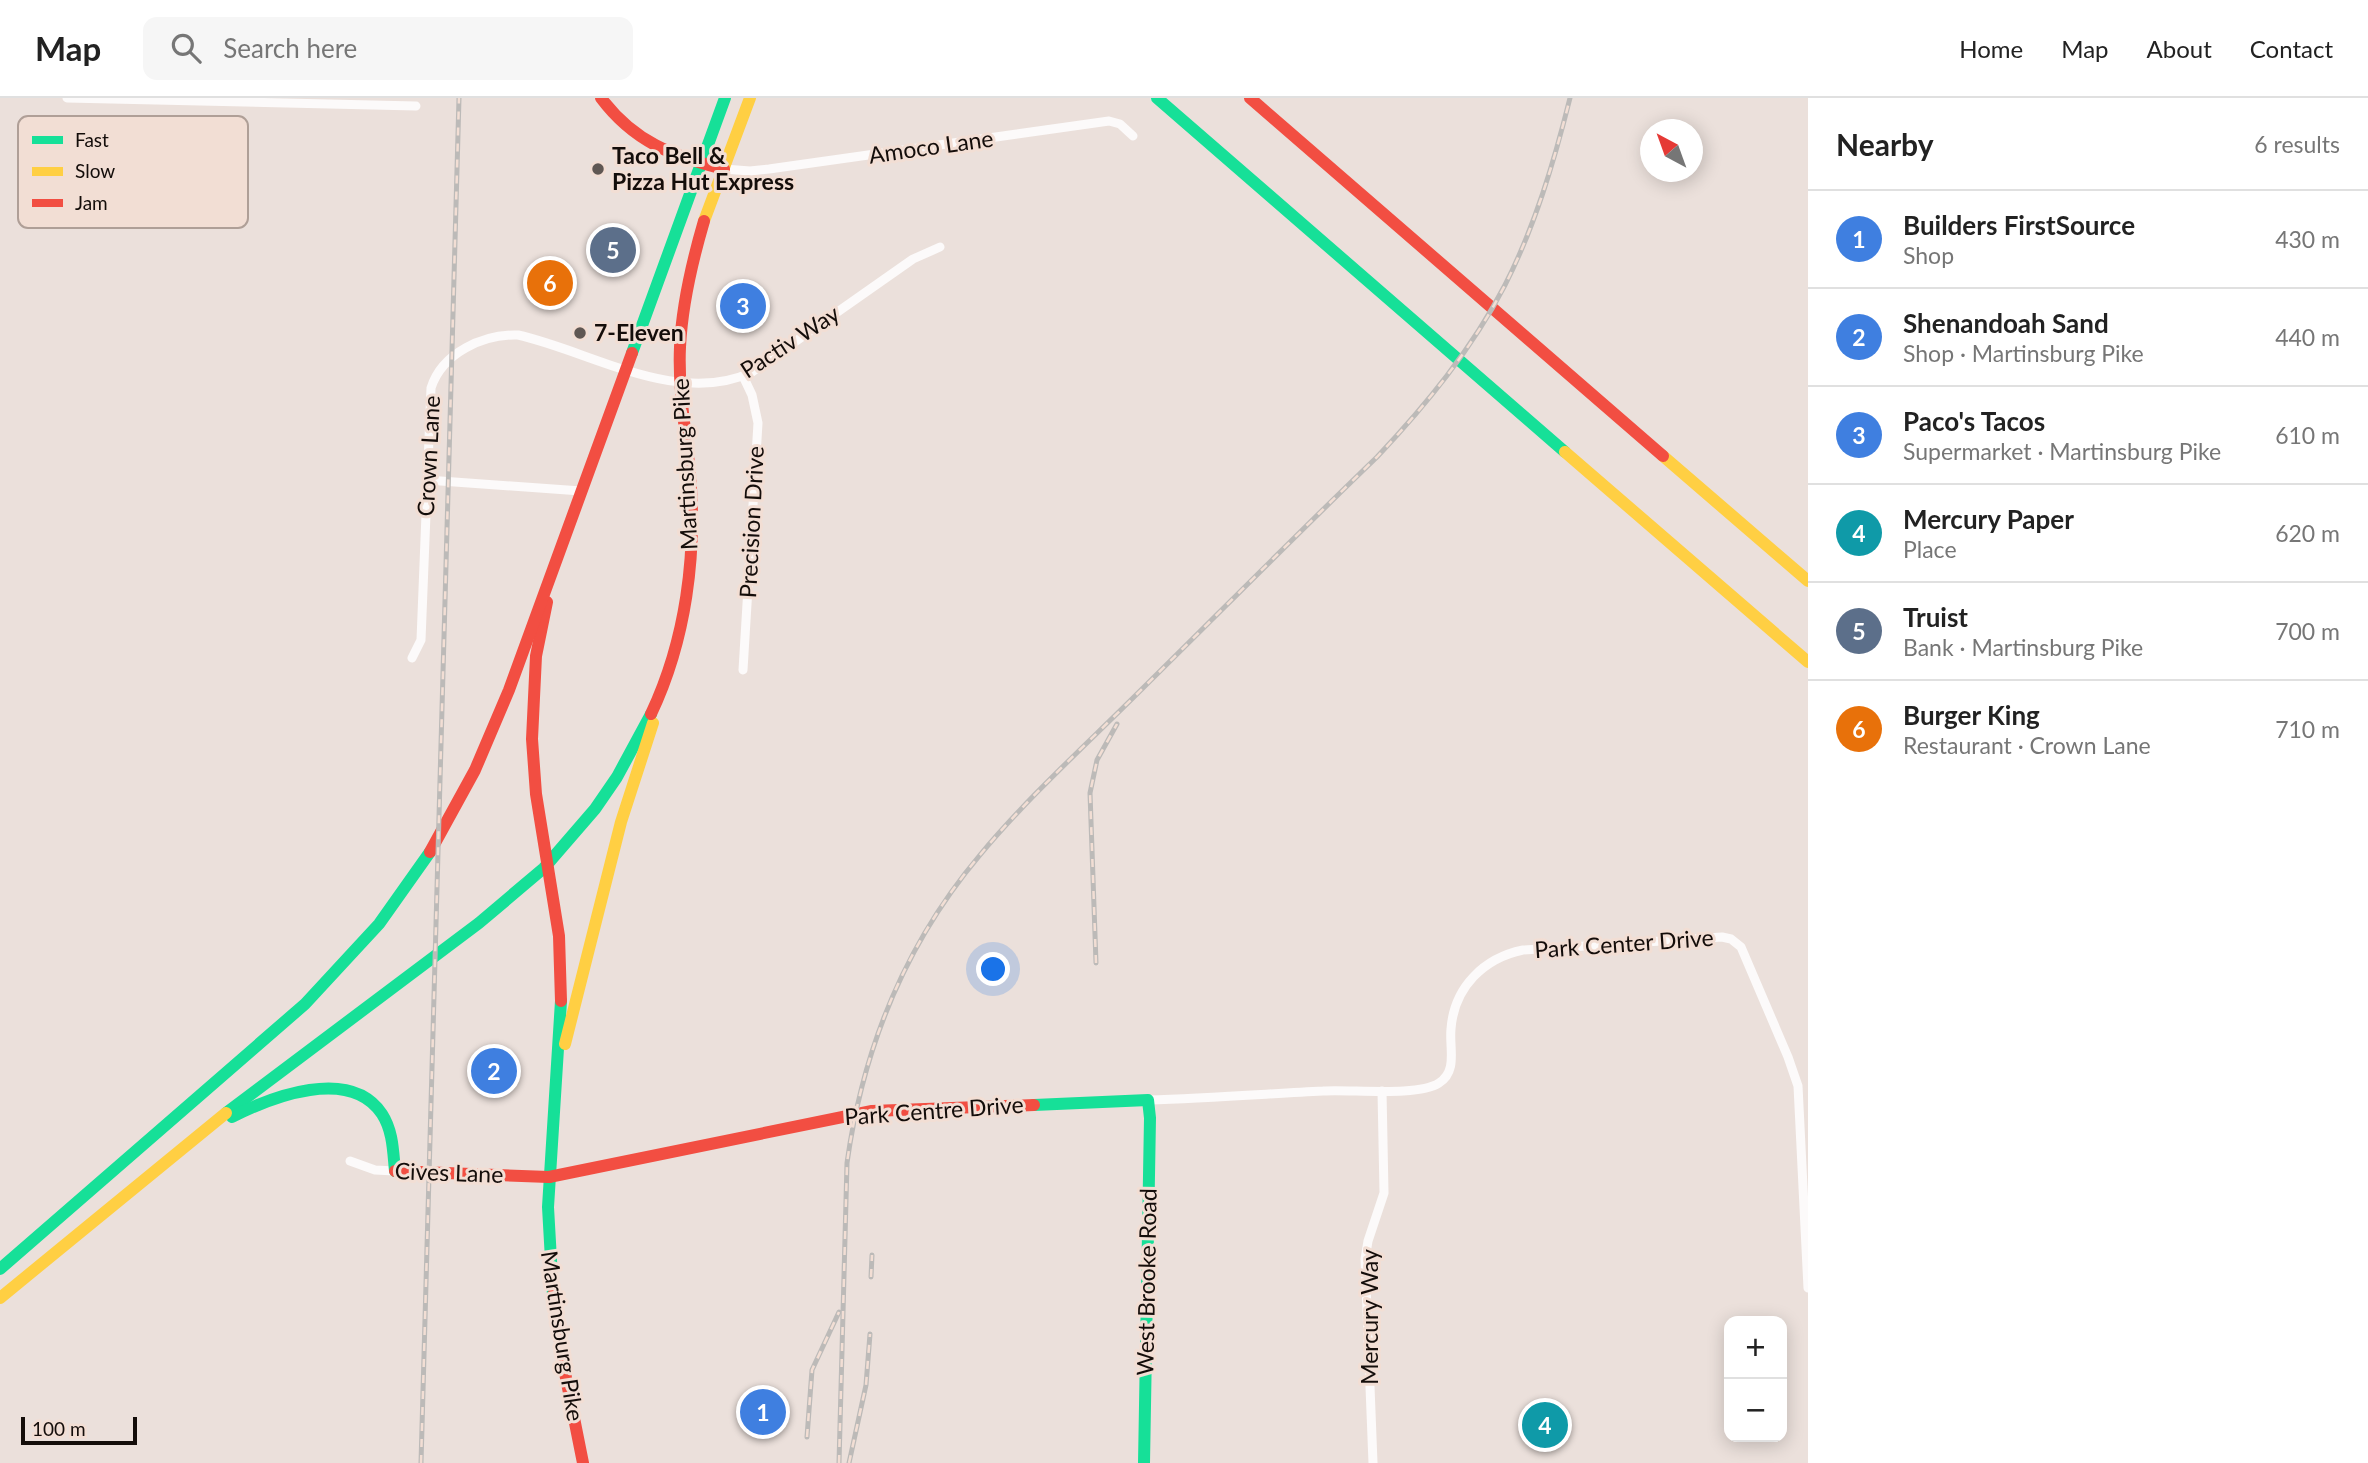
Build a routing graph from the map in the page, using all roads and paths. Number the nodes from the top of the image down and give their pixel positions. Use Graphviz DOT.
graph roads {
  1 [pos="68,98"];
  2 [pos="601,98"];
  3 [pos="725,98"];
  4 [pos="750,98"];
  5 [pos="1157,98"];
  6 [pos="1250,98"];
  7 [pos="416,106"];
  8 [pos="1133,136"];
  9 [pos="701,163"];
  10 [pos="724,169"];
  11 [pos="940,247"];
  12 [pos="624,370"];
  13 [pos="743,376"];
  14 [pos="681,382"];
  15 [pos="427,480"];
  16 [pos="581,491"];
  17 [pos="563,543"];
  18 [pos="1808,581"];
  19 [pos="679,631"];
  20 [pos="412,658"];
  21 [pos="1808,662"];
  22 [pos="743,670"];
  23 [pos="556,1083"];
  24 [pos="1326,1091"];
  25 [pos="1382,1091"];
  26 [pos="1148,1100"];
  27 [pos="350,1161"];
  28 [pos="396,1171"];
  29 [pos="549,1177"];
  30 [pos="0,1269"];
  31 [pos="12,1288"];
  32 [pos="1808,1288"];
  33 [pos="0,1298"];
  34 [pos="583,1463"];
  35 [pos="1144,1463"];
  36 [pos="1373,1463"];
  1 -- 7 [label="street"];
  2 -- 9 [label="main road"];
  3 -- 9 [label="main road"];
  4 -- 10 [label="main road, Martinsburg Pike"];
  5 -- 21 [label="main road"];
  6 -- 18 [label="main road"];
  8 -- 10 [label="street, Amoco Lane"];
  9 -- 10 [label="main road"];
  9 -- 12 [label="main road"];
  10 -- 14 [label="main road, Martinsburg Pike"];
  11 -- 13 [label="street, Pactiv Way"];
  12 -- 14 [label="street, Pactiv Way"];
  12 -- 15 [label="street, Crown Lane"];
  12 -- 16 [label="main road"];
  13 -- 14 [label="street, Pactiv Way"];
  13 -- 22 [label="street, Precision Drive"];
  14 -- 19 [label="main road, Martinsburg Pike"];
  15 -- 16 [label="street"];
  15 -- 20 [label="street, Crown Lane"];
  16 -- 17 [label="main road"];
  17 -- 23 [label="main road"];
  17 -- 30 [label="main road"];
  19 -- 23 [label="main road"];
  19 -- 31 [label="main road"];
  23 -- 29 [label="main road, Martinsburg Pike"];
  24 -- 25 [label="street, Park Center Drive"];
  24 -- 26 [label="street, Park Centre Drive"];
  25 -- 32 [label="street, Park Center Drive"];
  25 -- 36 [label="street, Mercury Way"];
  26 -- 29 [label="main road, Park Centre Drive"];
  26 -- 35 [label="main road, West Brooke Road"];
  27 -- 28 [label="street, Cives Lane"];
  28 -- 29 [label="main road, Cives Lane"];
  28 -- 31 [label="main road"];
  29 -- 34 [label="main road, Martinsburg Pike"];
  31 -- 33 [label="main road"];
}
